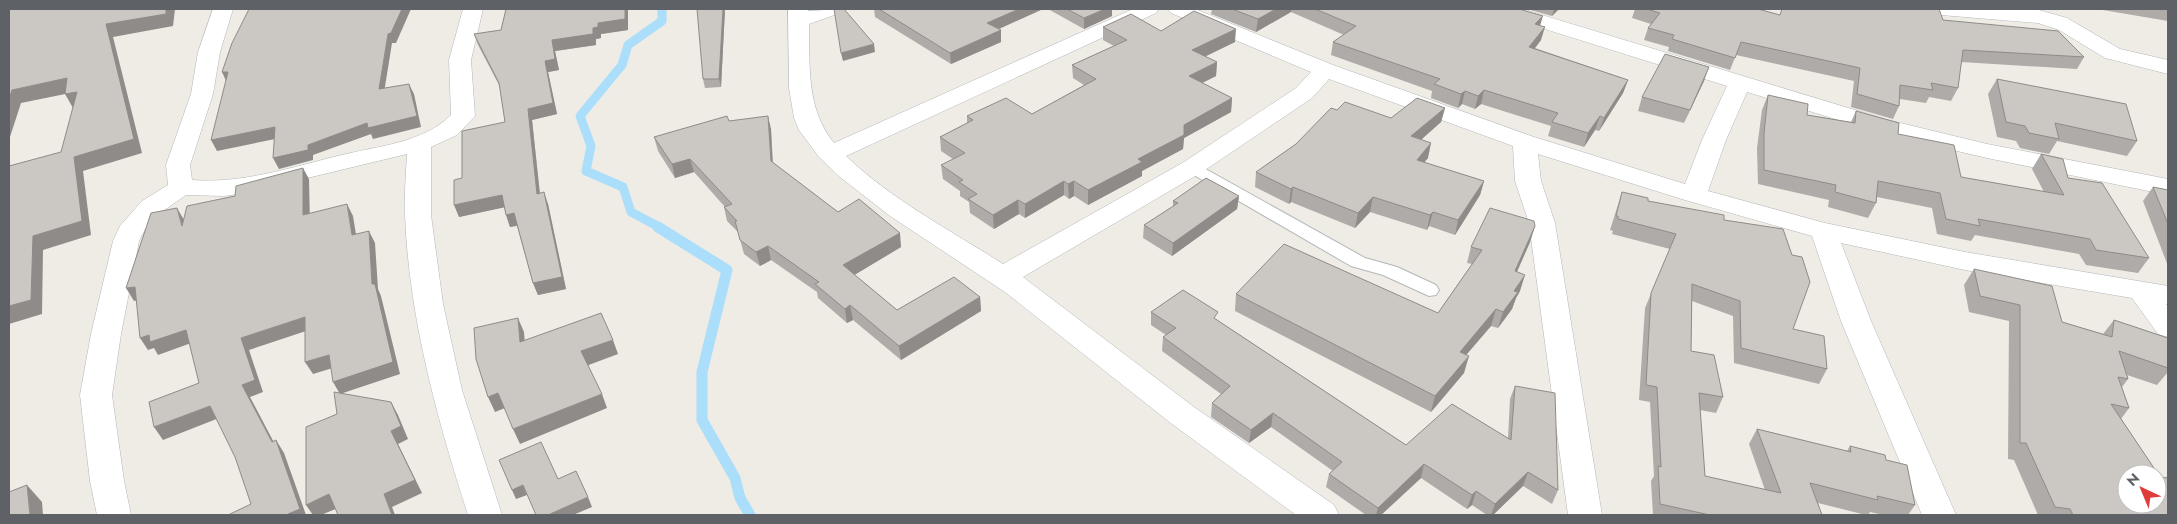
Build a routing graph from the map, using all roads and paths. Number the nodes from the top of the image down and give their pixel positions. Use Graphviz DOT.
graph roads {
  1 [pos="223,9"];
  2 [pos="473,9"];
  3 [pos="833,9"];
  4 [pos="1149,9"];
  5 [pos="1178,9"];
  6 [pos="1501,9"];
  7 [pos="1940,9"];
  8 [pos="2008,11"];
  9 [pos="799,15"];
  10 [pos="2168,66"];
  11 [pos="1325,70"];
  12 [pos="1739,84"];
  13 [pos="1525,142"];
  14 [pos="419,143"];
  15 [pos="831,154"];
  16 [pos="1193,167"];
  17 [pos="181,187"];
  18 [pos="2168,187"];
  19 [pos="1694,195"];
  20 [pos="1823,231"];
  21 [pos="1002,277"];
  22 [pos="1429,290"];
  23 [pos="2155,293"];
  24 [pos="2168,327"];
  25 [pos="114,515"];
  26 [pos="486,515"];
  27 [pos="1322,515"];
  28 [pos="1585,515"];
  29 [pos="1939,515"];
  1 -- 17 [label="street"];
  2 -- 14 [label="street"];
  3 -- 9 [label="street"];
  4 -- 15 [label="street"];
  5 -- 11 [label="street"];
  6 -- 12 [label="street"];
  7 -- 8 [label="street"];
  8 -- 10 [label="street"];
  9 -- 15 [label="street"];
  11 -- 13 [label="street"];
  11 -- 16 [label="street"];
  12 -- 18 [label="street"];
  12 -- 19 [label="street"];
  13 -- 19 [label="street"];
  13 -- 28 [label="street"];
  14 -- 17 [label="street"];
  14 -- 26 [label="street"];
  15 -- 21 [label="street"];
  16 -- 21 [label="street"];
  16 -- 22 [label="lane"];
  17 -- 25 [label="street"];
  19 -- 20 [label="street"];
  20 -- 23 [label="street"];
  20 -- 29 [label="street"];
  21 -- 27 [label="street"];
  23 -- 24 [label="street"];
}
